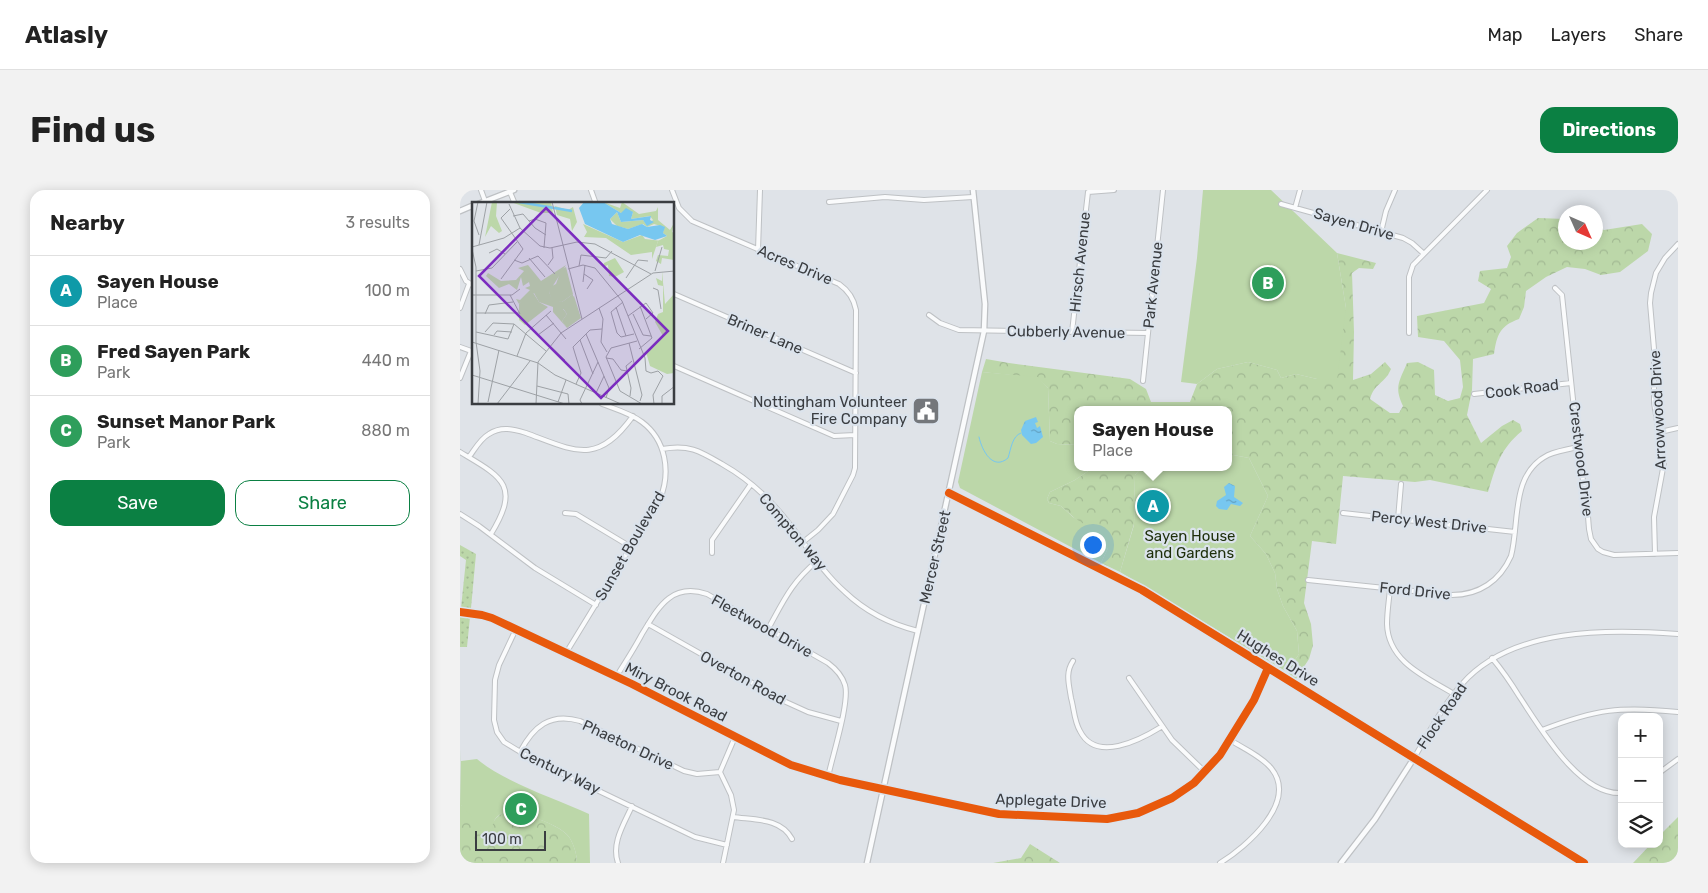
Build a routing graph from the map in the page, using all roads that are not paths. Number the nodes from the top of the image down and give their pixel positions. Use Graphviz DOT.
graph roads {
  1 [pos="481,190"];
  2 [pos="590,190"];
  3 [pos="672,190"];
  4 [pos="760,190"];
  5 [pos="972,190"];
  6 [pos="1114,190"];
  7 [pos="1163,190"];
  8 [pos="1300,190"];
  9 [pos="1395,190"];
  10 [pos="1487,190"];
  11 [pos="512,191"];
  12 [pos="973,197"];
  13 [pos="485,201"];
  14 [pos="595,202"];
  15 [pos="829,202"];
  16 [pos="1281,204"];
  17 [pos="472,207"];
  18 [pos="1295,208"];
  19 [pos="460,211"];
  20 [pos="1380,232"];
  21 [pos="1678,244"];
  22 [pos="758,250"];
  23 [pos="1423,253"];
  24 [pos="460,269"];
  25 [pos="472,285"];
  26 [pos="1555,288"];
  27 [pos="675,294"];
  28 [pos="460,308"];
  29 [pos="929,315"];
  30 [pos="984,331"];
  31 [pos="1072,332"];
  32 [pos="1148,333"];
  33 [pos="1409,333"];
  34 [pos="460,347"];
  35 [pos="472,352"];
  36 [pos="675,366"];
  37 [pos="856,373"];
  38 [pos="460,378"];
  39 [pos="1143,380"];
  40 [pos="1571,383"];
  41 [pos="1474,394"];
  42 [pos="604,405"];
  43 [pos="632,416"];
  44 [pos="1678,428"];
  45 [pos="1660,432"];
  46 [pos="855,435"];
  47 [pos="1578,447"];
  48 [pos="662,449"];
  49 [pos="460,452"];
  50 [pos="469,457"];
  51 [pos="751,484"];
  52 [pos="1402,484"];
  53 [pos="949,493"];
  54 [pos="564,513"];
  55 [pos="1343,513"];
  56 [pos="460,514"];
  57 [pos="1398,519"];
  58 [pos="1515,532"];
  59 [pos="491,534"];
  60 [pos="803,542"];
  61 [pos="631,547"];
  62 [pos="712,553"];
  63 [pos="1678,553"];
  64 [pos="1655,554"];
  65 [pos="817,561"];
  66 [pos="1308,580"];
  67 [pos="1390,589"];
  68 [pos="596,604"];
  69 [pos="460,612"];
  70 [pos="648,624"];
  71 [pos="516,629"];
  72 [pos="768,629"];
  73 [pos="918,631"];
  74 [pos="1678,634"];
  75 [pos="566,653"];
  76 [pos="1492,658"];
  77 [pos="1073,661"];
  78 [pos="1268,668"];
  79 [pos="616,677"];
  80 [pos="1129,678"];
  81 [pos="1454,694"];
  82 [pos="1678,712"];
  83 [pos="841,721"];
  84 [pos="1161,727"];
  85 [pos="1542,730"];
  86 [pos="735,737"];
  87 [pos="1230,740"];
  88 [pos="520,752"];
  89 [pos="1414,758"];
  90 [pos="1678,759"];
  91 [pos="1663,770"];
  92 [pos="720,772"];
  93 [pos="1205,772"];
  94 [pos="828,777"];
  95 [pos="883,790"];
  96 [pos="1618,793"];
  97 [pos="632,806"];
  98 [pos="733,817"];
  99 [pos="792,839"];
  100 [pos="727,845"];
  101 [pos="618,863"];
  102 [pos="723,863"];
  103 [pos="867,863"];
  104 [pos="1220,863"];
  105 [pos="1341,863"];
  106 [pos="1584,863"];
  1 -- 13 [label="street"];
  2 -- 14 [label="street"];
  3 -- 22 [label="street, Acres Drive"];
  4 -- 22 [label="street"];
  5 -- 12 [label="street, Mercer Street"];
  6 -- 31 [label="street, Hirsch Avenue"];
  7 -- 32 [label="street, Park Avenue"];
  8 -- 18 [label="street"];
  9 -- 20 [label="street"];
  10 -- 23 [label="street"];
  11 -- 13 [label="street"];
  12 -- 15 [label="street"];
  12 -- 30 [label="street, Mercer Street"];
  16 -- 18 [label="street, Sayen Drive"];
  17 -- 19 [label="street"];
  18 -- 20 [label="street, Sayen Drive"];
  20 -- 23 [label="street, Sayen Drive"];
  21 -- 45 [label="street, Arrowwood Drive"];
  22 -- 37 [label="street, Acres Drive"];
  23 -- 33 [label="street"];
  24 -- 25 [label="street"];
  25 -- 28 [label="street"];
  26 -- 40 [label="street, Crestwood Drive"];
  27 -- 37 [label="street, Briner Lane"];
  29 -- 30 [label="street, Cubberly Avenue"];
  30 -- 31 [label="street, Cubberly Avenue"];
  30 -- 53 [label="street, Mercer Street"];
  31 -- 32 [label="street, Cubberly Avenue"];
  32 -- 39 [label="street, Park Avenue"];
  34 -- 35 [label="street"];
  35 -- 38 [label="street"];
  36 -- 46 [label="street"];
  37 -- 46 [label="street, Acres Drive"];
  40 -- 41 [label="street, Cook Road"];
  40 -- 47 [label="street, Crestwood Drive"];
  42 -- 43 [label="street, Sunset Boulevard"];
  43 -- 48 [label="street, Sunset Boulevard"];
  43 -- 50 [label="street"];
  44 -- 45 [label="street"];
  45 -- 64 [label="street, Arrowwood Drive"];
  46 -- 60 [label="street, Acres Drive"];
  47 -- 58 [label="street, Ford Drive"];
  47 -- 64 [label="street, Crestwood Drive"];
  48 -- 51 [label="street, Compton Way"];
  48 -- 61 [label="street, Sunset Boulevard"];
  49 -- 50 [label="street"];
  50 -- 59 [label="street"];
  51 -- 60 [label="street, Compton Way"];
  51 -- 62 [label="street"];
  52 -- 57 [label="street"];
  53 -- 73 [label="street, Mercer Street"];
  53 -- 78 [label="street, Hughes Drive"];
  54 -- 61 [label="street"];
  55 -- 57 [label="street, Percy West Drive"];
  56 -- 59 [label="street"];
  57 -- 58 [label="street, Percy West Drive"];
  58 -- 67 [label="street, Ford Drive"];
  59 -- 68 [label="street"];
  60 -- 65 [label="street, Compton Way"];
  61 -- 68 [label="street, Sunset Boulevard"];
  63 -- 64 [label="street, Crestwood Drive"];
  65 -- 72 [label="street"];
  65 -- 73 [label="street, Compton Way"];
  66 -- 67 [label="street, Ford Drive"];
  67 -- 81 [label="street"];
  68 -- 75 [label="street, Sunset Boulevard"];
  69 -- 71 [label="street, Miry Brook Road"];
  70 -- 72 [label="street, Fleetwood Drive"];
  70 -- 79 [label="street, Fleetwood Drive"];
  70 -- 83 [label="street, Overton Road"];
  71 -- 75 [label="street, Miry Brook Road"];
  71 -- 88 [label="street, Century Way"];
  72 -- 83 [label="street, Fleetwood Drive"];
  73 -- 95 [label="street, Mercer Street"];
  74 -- 76 [label="street, Flock Road"];
  75 -- 79 [label="street, Miry Brook Road"];
  76 -- 81 [label="street, Flock Road"];
  76 -- 85 [label="street"];
  77 -- 84 [label="street"];
  78 -- 87 [label="street, Applegate Drive"];
  78 -- 89 [label="street, Hughes Drive"];
  79 -- 86 [label="street, Miry Brook Road"];
  80 -- 84 [label="street"];
  81 -- 89 [label="street, Flock Road"];
  82 -- 85 [label="street"];
  83 -- 94 [label="street, Fleetwood Drive"];
  84 -- 93 [label="street"];
  85 -- 96 [label="street"];
  86 -- 92 [label="street"];
  86 -- 94 [label="street, Miry Brook Road"];
  87 -- 93 [label="street, Applegate Drive"];
  87 -- 104 [label="street"];
  88 -- 92 [label="street, Phaeton Drive"];
  88 -- 97 [label="street, Century Way"];
  89 -- 105 [label="street, Flock Road"];
  89 -- 106 [label="street, Hughes Drive"];
  90 -- 91 [label="street"];
  92 -- 98 [label="street"];
  93 -- 95 [label="street, Applegate Drive"];
  94 -- 95 [label="street, Miry Brook Road"];
  95 -- 103 [label="street, Mercer Street"];
  97 -- 100 [label="street, Century Way"];
  97 -- 101 [label="street"];
  98 -- 99 [label="street"];
  98 -- 100 [label="street"];
  100 -- 102 [label="street"];
}
